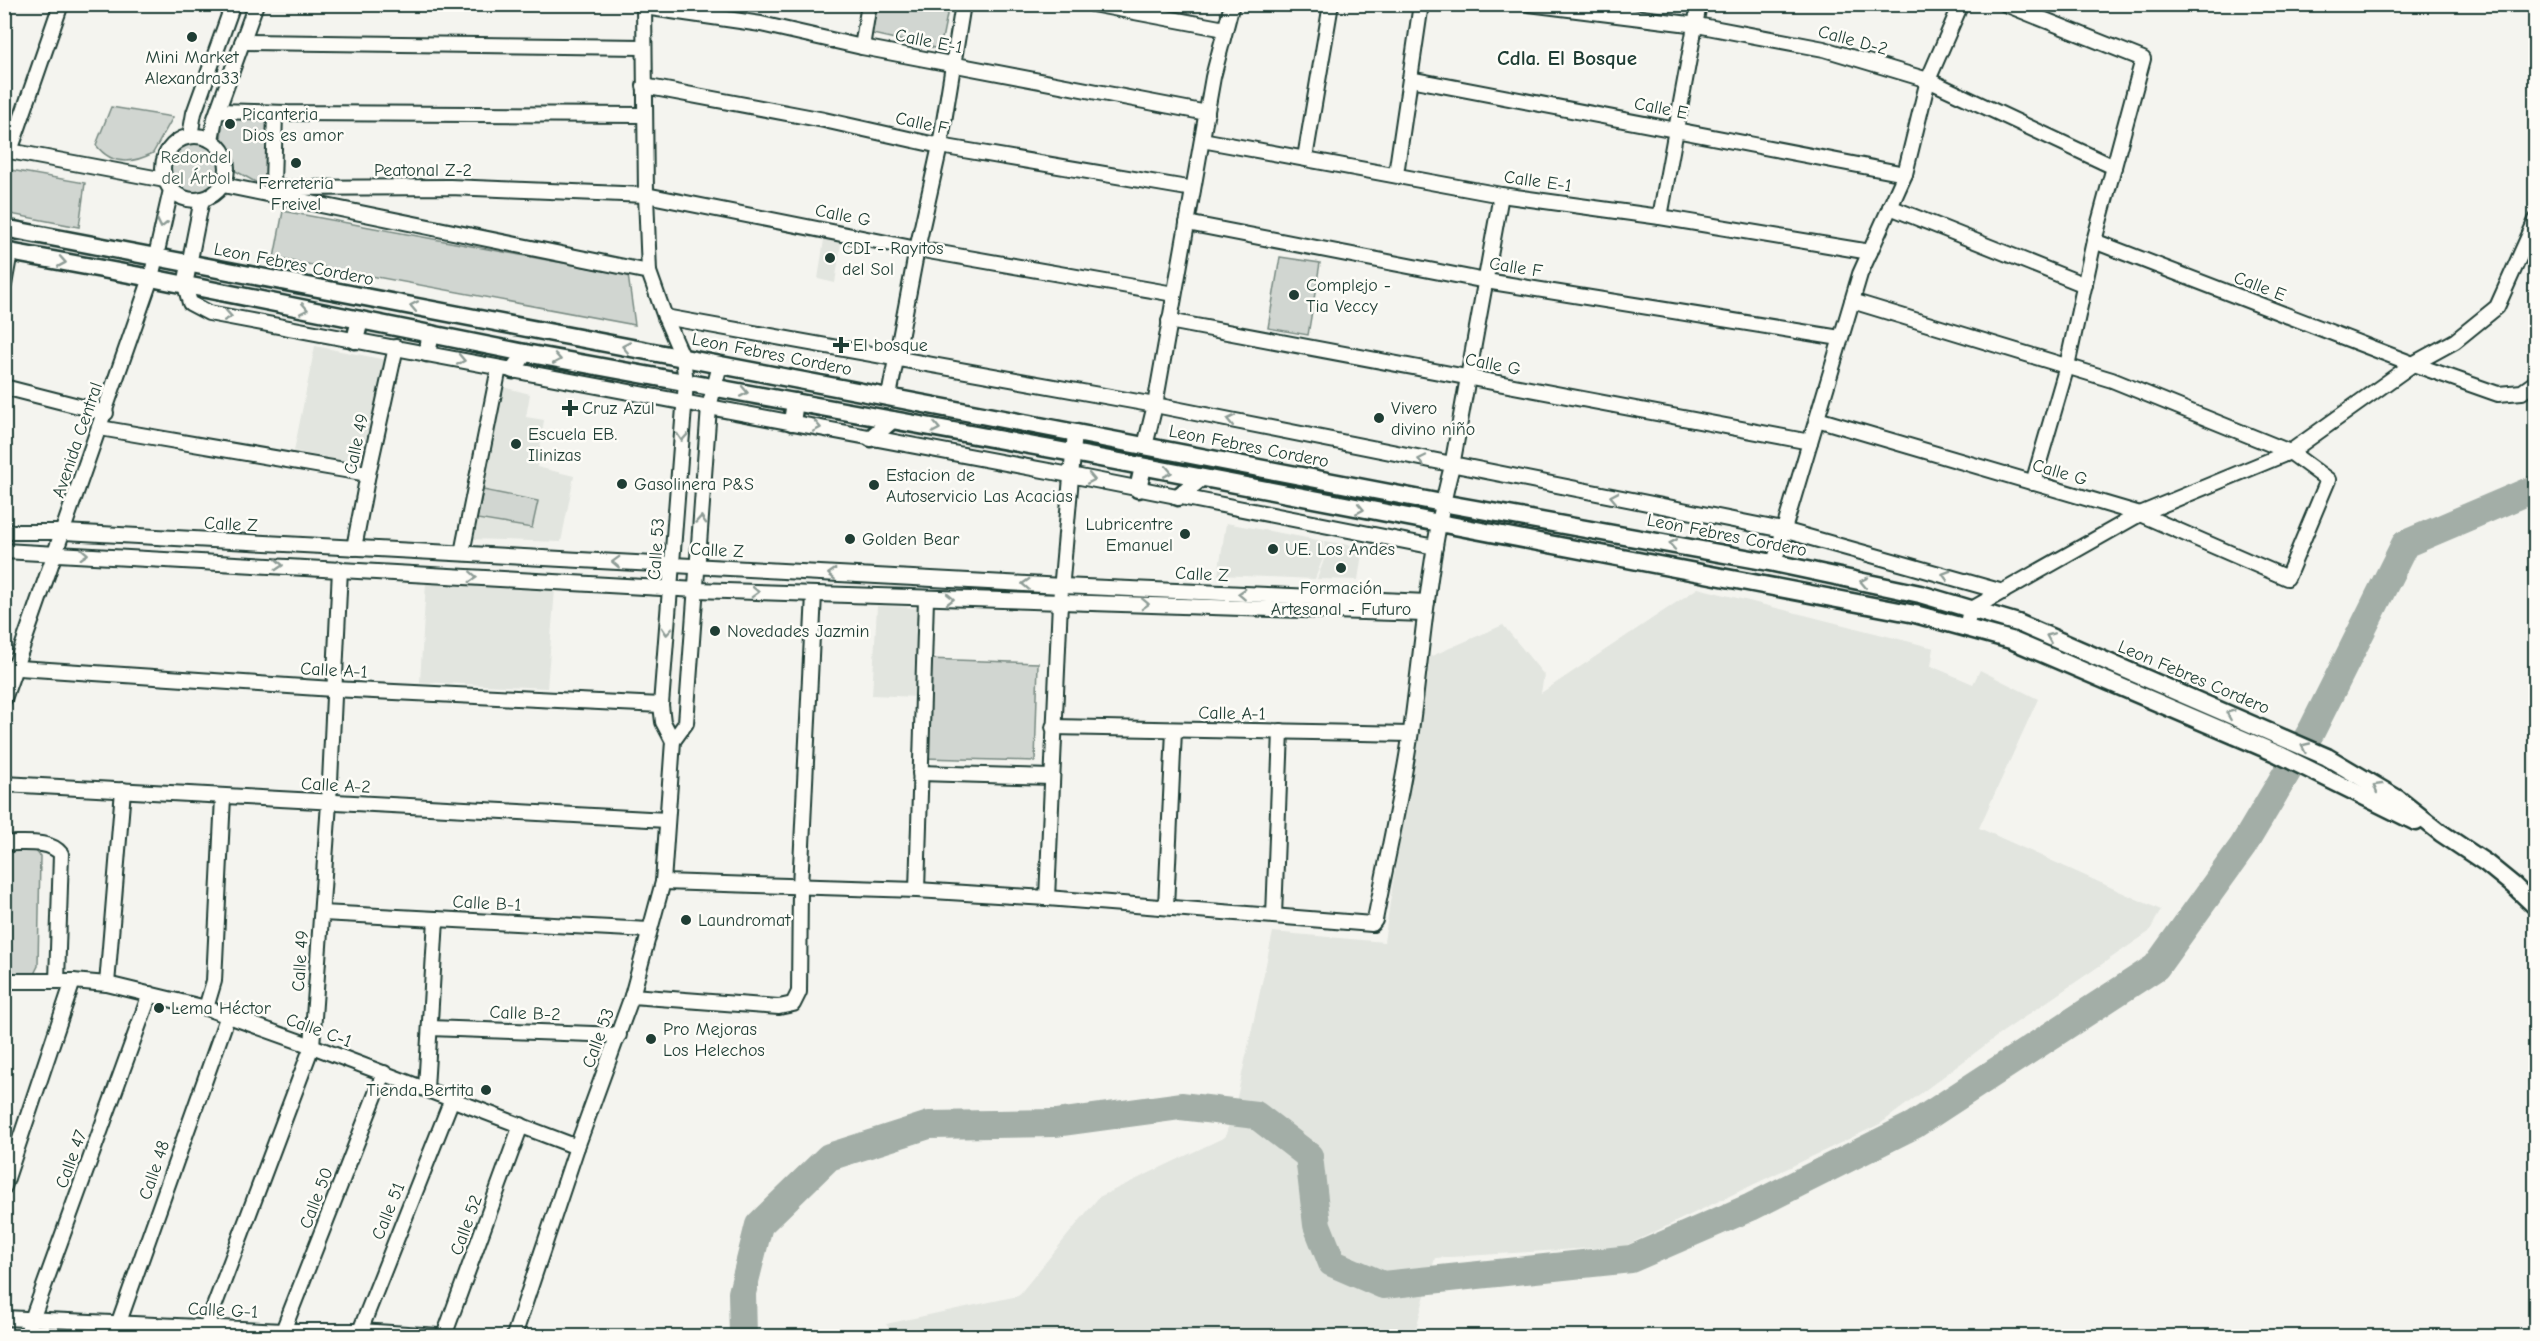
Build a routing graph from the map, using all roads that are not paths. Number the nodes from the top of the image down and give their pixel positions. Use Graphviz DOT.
graph roads {
  1 [pos="61,4"];
  2 [pos="233,4"];
  3 [pos="256,4"];
  4 [pos="869,4"];
  5 [pos="963,4"];
  6 [pos="1092,4"];
  7 [pos="1232,4"];
  8 [pos="1331,4"];
  9 [pos="1421,4"];
  10 [pos="1529,4"];
  11 [pos="1699,4"];
  12 [pos="1961,4"];
  13 [pos="2005,4"];
  14 [pos="644,6"];
  15 [pos="1697,25"];
  16 [pos="1225,29"];
  17 [pos="242,42"];
  18 [pos="644,47"];
  19 [pos="862,47"];
  20 [pos="952,63"];
  21 [pos="1410,79"];
  22 [pos="1928,80"];
  23 [pos="644,86"];
  24 [pos="218,111"];
  25 [pos="275,113"];
  26 [pos="1207,113"];
  27 [pos="644,115"];
  28 [pos="1675,129"];
  29 [pos="190,136"];
  30 [pos="211,140"];
  31 [pos="1202,140"];
  32 [pos="940,146"];
  33 [pos="7,150"];
  34 [pos="1305,158"];
  35 [pos="2114,167"];
  36 [pos="1396,174"];
  37 [pos="1905,174"];
  38 [pos="168,185"];
  39 [pos="223,185"];
  40 [pos="1193,189"];
  41 [pos="646,195"];
  42 [pos="1501,195"];
  43 [pos="202,199"];
  44 [pos="1890,207"];
  45 [pos="1660,217"];
  46 [pos="2535,220"];
  47 [pos="1187,223"];
  48 [pos="4,228"];
  49 [pos="2094,241"];
  50 [pos="917,249"];
  51 [pos="7,252"];
  52 [pos="1870,252"];
  53 [pos="156,258"];
  54 [pos="189,264"];
  55 [pos="649,272"];
  56 [pos="151,278"];
  57 [pos="1486,281"];
  58 [pos="4,285"];
  59 [pos="185,285"];
  60 [pos="2085,285"];
  61 [pos="1174,294"];
  62 [pos="1852,301"];
  63 [pos="665,317"];
  64 [pos="360,320"];
  65 [pos="1169,321"];
  66 [pos="431,334"];
  67 [pos="1840,338"];
  68 [pos="355,340"];
  69 [pos="396,347"];
  70 [pos="427,353"];
  71 [pos="525,353"];
  72 [pos="683,358"];
  73 [pos="896,359"];
  74 [pos="2413,364"];
  75 [pos="720,365"];
  76 [pos="2067,366"];
  77 [pos="506,369"];
  78 [pos="1468,377"];
  79 [pos="686,382"];
  80 [pos="2535,382"];
  81 [pos="713,386"];
  82 [pos="4,387"];
  83 [pos="890,396"];
  84 [pos="684,402"];
  85 [pos="795,402"];
  86 [pos="1155,405"];
  87 [pos="709,407"];
  88 [pos="106,413"];
  89 [pos="1817,419"];
  90 [pos="892,420"];
  91 [pos="792,423"];
  92 [pos="100,428"];
  93 [pos="1075,432"];
  94 [pos="871,438"];
  95 [pos="1810,442"];
  96 [pos="1145,446"];
  97 [pos="2290,452"];
  98 [pos="1073,453"];
  99 [pos="1452,465"];
  100 [pos="1143,467"];
  101 [pos="368,474"];
  102 [pos="1070,475"];
  103 [pos="1201,478"];
  104 [pos="2033,483"];
  105 [pos="1138,489"];
  106 [pos="1178,497"];
  107 [pos="1442,503"];
  108 [pos="2140,514"];
  109 [pos="1438,525"];
  110 [pos="1783,530"];
  111 [pos="4,532"];
  112 [pos="64,532"];
  113 [pos="1435,547"];
  114 [pos="354,549"];
  115 [pos="4,551"];
  116 [pos="55,552"];
  117 [pos="462,554"];
  118 [pos="1774,563"];
  119 [pos="673,565"];
  120 [pos="697,567"];
  121 [pos="340,569"];
  122 [pos="1062,586"];
  123 [pos="671,588"];
  124 [pos="697,590"];
  125 [pos="2002,592"];
  126 [pos="814,594"];
  127 [pos="926,599"];
  128 [pos="1060,602"];
  129 [pos="1426,608"];
  130 [pos="1970,609"];
  131 [pos="1966,628"];
  132 [pos="10,667"];
  133 [pos="333,688"];
  134 [pos="4,699"];
  135 [pos="661,705"];
  136 [pos="1053,727"];
  137 [pos="1174,730"];
  138 [pos="1281,731"];
  139 [pos="1410,734"];
  140 [pos="673,741"];
  141 [pos="2323,765"];
  142 [pos="920,773"];
  143 [pos="1051,777"];
  144 [pos="4,783"];
  145 [pos="123,790"];
  146 [pos="223,796"];
  147 [pos="329,803"];
  148 [pos="667,820"];
  149 [pos="4,843"];
  150 [pos="663,882"];
  151 [pos="800,887"];
  152 [pos="917,890"];
  153 [pos="1047,898"];
  154 [pos="1166,907"];
  155 [pos="2535,907"];
  156 [pos="322,913"];
  157 [pos="1274,916"];
  158 [pos="436,919"];
  159 [pos="649,930"];
  160 [pos="4,981"];
  161 [pos="57,981"];
  162 [pos="73,981"];
  163 [pos="107,984"];
  164 [pos="150,994"];
  165 [pos="632,996"];
  166 [pos="206,1008"];
  167 [pos="228,1015"];
  168 [pos="429,1028"];
  169 [pos="619,1035"];
  170 [pos="312,1046"];
  171 [pos="384,1073"];
  172 [pos="426,1089"];
  173 [pos="452,1099"];
  174 [pos="521,1125"];
  175 [pos="577,1147"];
  176 [pos="4,1187"];
  177 [pos="4,1318"];
  178 [pos="32,1319"];
  179 [pos="116,1330"];
  180 [pos="204,1332"];
  181 [pos="282,1334"];
  182 [pos="359,1334"];
  183 [pos="26,1336"];
  184 [pos="439,1336"];
  185 [pos="444,1336"];
  186 [pos="514,1336"];
  1 -- 33 [label="street"];
  2 -- 29 [label="street"];
  3 -- 17 [label="street"];
  4 -- 19 [label="street"];
  5 -- 20 [label="street"];
  6 -- 16 [label="street"];
  7 -- 16 [label="street"];
  8 -- 34 [label="street"];
  9 -- 21 [label="street"];
  10 -- 15 [label="street, Calle D-2"];
  11 -- 15 [label="street"];
  12 -- 22 [label="street"];
  13 -- 35 [label="street"];
  14 -- 18 [label="street, Calle 53"];
  14 -- 19 [label="street, Calle E-1"];
  15 -- 22 [label="street, Calle D-2"];
  15 -- 28 [label="street"];
  16 -- 26 [label="street"];
  17 -- 18 [label="street"];
  17 -- 24 [label="street"];
  18 -- 23 [label="street, Calle 53"];
  19 -- 20 [label="street, Calle E-1"];
  20 -- 26 [label="street, Calle E-1"];
  20 -- 32 [label="street"];
  21 -- 28 [label="street, Calle E"];
  21 -- 36 [label="street"];
  22 -- 35 [label="street, Calle D-2"];
  22 -- 37 [label="street"];
  23 -- 27 [label="street, Calle 53"];
  23 -- 32 [label="street, Calle F"];
  24 -- 25 [label="street"];
  24 -- 30 [label="street"];
  25 -- 27 [label="street"];
  25 -- 41 [label="street, Peatonal Z-2"];
  26 -- 31 [label="street"];
  27 -- 41 [label="street, Calle 53"];
  28 -- 37 [label="street, Calle E"];
  28 -- 45 [label="street"];
  29 -- 30 [label="street"];
  29 -- 38 [label="street"];
  30 -- 39 [label="street"];
  31 -- 34 [label="street, Calle E-1"];
  31 -- 40 [label="street"];
  32 -- 40 [label="street, Calle F"];
  32 -- 50 [label="street"];
  33 -- 38 [label="street"];
  34 -- 36 [label="street, Calle E-1"];
  35 -- 49 [label="street"];
  36 -- 42 [label="street, Calle E-1"];
  37 -- 44 [label="street"];
  38 -- 43 [label="street"];
  38 -- 53 [label="street, Avenida Central, one-way"];
  39 -- 43 [label="street"];
  39 -- 55 [label="street"];
  40 -- 47 [label="street"];
  41 -- 50 [label="street, Calle G"];
  41 -- 55 [label="street, Calle 53"];
  42 -- 45 [label="street, Calle E-1"];
  42 -- 57 [label="street"];
  43 -- 54 [label="street"];
  44 -- 52 [label="street"];
  44 -- 60 [label="street"];
  45 -- 52 [label="street, Calle E-1"];
  46 -- 74 [label="street"];
  47 -- 57 [label="street, Calle F"];
  47 -- 61 [label="street"];
  48 -- 53 [label="street, Leon Febres Cordero"];
  49 -- 60 [label="street"];
  49 -- 74 [label="street, Calle E"];
  50 -- 61 [label="street, Calle G"];
  50 -- 73 [label="street"];
  51 -- 56 [label="street, Leon Febres Cordero, one-way"];
  51 -- 58 [label="street"];
  52 -- 62 [label="street"];
  53 -- 54 [label="street, Leon Febres Cordero"];
  53 -- 56 [label="street, Avenida Central"];
  54 -- 59 [label="street"];
  72 -- 54 [label="street, Leon Febres Cordero, one-way"];
  55 -- 63 [label="street, Calle 53"];
  56 -- 59 [label="street, Leon Febres Cordero"];
  56 -- 88 [label="street, Avenida Central"];
  57 -- 67 [label="street, Calle F"];
  57 -- 78 [label="street"];
  59 -- 64 [label="street, Leon Febres Cordero, one-way"];
  59 -- 68 [label="street, one-way"];
  60 -- 76 [label="street"];
  61 -- 65 [label="street"];
  62 -- 67 [label="street"];
  62 -- 76 [label="street"];
  63 -- 72 [label="street, Calle 53"];
  63 -- 73 [label="street"];
  64 -- 66 [label="street, Leon Febres Cordero"];
  64 -- 68 [label="street"];
  65 -- 78 [label="street, Calle G"];
  65 -- 86 [label="street"];
  66 -- 70 [label="street"];
  66 -- 71 [label="street, Leon Febres Cordero"];
  67 -- 89 [label="street"];
  68 -- 69 [label="street"];
  69 -- 70 [label="street"];
  69 -- 101 [label="street, Calle 49"];
  70 -- 77 [label="street, one-way"];
  71 -- 77 [label="street"];
  71 -- 79 [label="street, Leon Febres Cordero, one-way"];
  72 -- 75 [label="street, Leon Febres Cordero"];
  72 -- 79 [label="street, Calle 53"];
  73 -- 83 [label="street"];
  73 -- 86 [label="street"];
  74 -- 80 [label="street, Calle E"];
  74 -- 97 [label="street"];
  75 -- 81 [label="street, Calle 53"];
  75 -- 83 [label="street, Leon Febres Cordero"];
  76 -- 97 [label="street"];
  76 -- 104 [label="street"];
  77 -- 84 [label="street"];
  77 -- 117 [label="street"];
  78 -- 95 [label="street, Calle G"];
  78 -- 99 [label="street"];
  79 -- 81 [label="street, Leon Febres Cordero"];
  79 -- 84 [label="street, Calle 53"];
  81 -- 85 [label="street, Leon Febres Cordero, one-way"];
  81 -- 87 [label="street, Calle 53"];
  82 -- 88 [label="street"];
  83 -- 93 [label="street, Leon Febres Cordero"];
  84 -- 87 [label="street"];
  84 -- 119 [label="street, Calle 53, one-way"];
  85 -- 90 [label="street, Leon Febres Cordero"];
  85 -- 91 [label="street"];
  86 -- 96 [label="street"];
  99 -- 86 [label="street, one-way"];
  87 -- 91 [label="street"];
  120 -- 87 [label="street, Calle 53, one-way"];
  88 -- 92 [label="street, Avenida Central"];
  89 -- 95 [label="street"];
  89 -- 104 [label="street, Calle G"];
  90 -- 94 [label="street"];
  90 -- 98 [label="street, Leon Febres Cordero, one-way"];
  91 -- 94 [label="street, one-way"];
  92 -- 101 [label="street"];
  92 -- 112 [label="street, Avenida Central"];
  93 -- 96 [label="street, Leon Febres Cordero"];
  93 -- 98 [label="street"];
  94 -- 102 [label="street"];
  95 -- 110 [label="street"];
  96 -- 107 [label="street, Leon Febres Cordero"];
  97 -- 108 [label="street"];
  97 -- 108 [label="street, Calle G"];
  98 -- 100 [label="street, Leon Febres Cordero"];
  98 -- 102 [label="street"];
  99 -- 107 [label="street"];
  110 -- 99 [label="street, one-way"];
  100 -- 103 [label="street, Leon Febres Cordero, one-way"];
  100 -- 105 [label="street"];
  101 -- 114 [label="street, Calle 49"];
  102 -- 105 [label="street, one-way"];
  102 -- 122 [label="street"];
  103 -- 106 [label="street"];
  103 -- 109 [label="street, Leon Febres Cordero, one-way"];
  104 -- 108 [label="street, Calle G"];
  105 -- 106 [label="street"];
  106 -- 113 [label="street"];
  107 -- 109 [label="street"];
  118 -- 107 [label="street, Leon Febres Cordero, one-way"];
  108 -- 125 [label="street"];
  109 -- 113 [label="street"];
  109 -- 131 [label="street, Leon Febres Cordero"];
  110 -- 118 [label="street"];
  125 -- 110 [label="street, one-way"];
  111 -- 112 [label="street, Calle Z"];
  112 -- 114 [label="street, Calle Z"];
  112 -- 116 [label="street, Avenida Central"];
  113 -- 129 [label="street"];
  114 -- 117 [label="street, Calle Z"];
  115 -- 116 [label="street, Calle Z"];
  116 -- 121 [label="street, Calle Z, one-way"];
  116 -- 132 [label="street, Avenida Central"];
  119 -- 117 [label="street, Calle Z, one-way"];
  130 -- 118 [label="street, Leon Febres Cordero, one-way"];
  119 -- 120 [label="street, Calle Z"];
  119 -- 123 [label="street, Calle 53"];
  122 -- 120 [label="street, Calle Z, one-way"];
  120 -- 124 [label="street, Calle 53"];
  121 -- 123 [label="street, Calle Z, one-way"];
  121 -- 133 [label="street, Calle 49"];
  122 -- 128 [label="street"];
  129 -- 122 [label="street, Calle Z, one-way"];
  123 -- 124 [label="street, Calle Z"];
  123 -- 135 [label="street, Calle 53, one-way"];
  124 -- 126 [label="street, Calle Z, one-way"];
  124 -- 140 [label="street, Calle 53"];
  125 -- 130 [label="street"];
  126 -- 127 [label="street, Calle Z"];
  126 -- 151 [label="street"];
  127 -- 128 [label="street, Calle Z, one-way"];
  127 -- 142 [label="street"];
  128 -- 129 [label="street, Calle Z, one-way"];
  128 -- 136 [label="street"];
  129 -- 139 [label="street"];
  130 -- 131 [label="street"];
  141 -- 130 [label="street, Leon Febres Cordero, one-way"];
  131 -- 141 [label="street, Leon Febres Cordero"];
  132 -- 133 [label="street, Calle A-1"];
  132 -- 134 [label="street, Avenida Central"];
  133 -- 135 [label="street, Calle A-1"];
  133 -- 147 [label="street, Calle 49"];
  135 -- 140 [label="street, Calle 53"];
  136 -- 137 [label="street, Calle A-1"];
  136 -- 143 [label="street"];
  137 -- 138 [label="street, Calle A-1"];
  137 -- 154 [label="street"];
  138 -- 139 [label="street, Calle A-1"];
  138 -- 157 [label="street"];
  139 -- 157 [label="street"];
  140 -- 148 [label="street, Calle 53"];
  141 -- 155 [label="street, Leon Febres Cordero"];
  142 -- 143 [label="street"];
  142 -- 152 [label="street"];
  143 -- 153 [label="street"];
  144 -- 145 [label="street, Calle A-2"];
  145 -- 146 [label="street, Calle A-2"];
  145 -- 163 [label="street"];
  146 -- 147 [label="street, Calle A-2"];
  146 -- 166 [label="street"];
  147 -- 148 [label="street, Calle A-2"];
  147 -- 156 [label="street, Calle 49"];
  148 -- 150 [label="street, Calle 53"];
  149 -- 161 [label="street"];
  150 -- 151 [label="street"];
  150 -- 159 [label="street, Calle 53"];
  151 -- 152 [label="street"];
  151 -- 165 [label="street"];
  152 -- 153 [label="street"];
  153 -- 154 [label="street"];
  154 -- 157 [label="street"];
  156 -- 158 [label="street, Calle B-1"];
  156 -- 170 [label="street, Calle 49"];
  158 -- 159 [label="street, Calle B-1"];
  158 -- 168 [label="street"];
  159 -- 165 [label="street, Calle 53"];
  160 -- 161 [label="street, Calle C-1"];
  161 -- 162 [label="street, Calle C-1"];
  162 -- 163 [label="street, Calle C-1"];
  162 -- 176 [label="street"];
  163 -- 164 [label="street, Calle C-1"];
  164 -- 166 [label="street, Calle C-1"];
  164 -- 178 [label="street, Calle 47"];
  165 -- 169 [label="street, Calle 53"];
  166 -- 167 [label="street, Calle C-1"];
  167 -- 170 [label="street, Calle C-1"];
  167 -- 179 [label="street, Calle 48"];
  168 -- 169 [label="street, Calle B-2"];
  168 -- 172 [label="street"];
  169 -- 175 [label="street, Calle 53"];
  170 -- 171 [label="street, Calle C-1"];
  170 -- 180 [label="street, Calle 49"];
  171 -- 172 [label="street, Calle C-1"];
  171 -- 181 [label="street, Calle 50"];
  172 -- 173 [label="street, Calle C-1"];
  173 -- 174 [label="street, Calle C-1"];
  173 -- 182 [label="street, Calle 51"];
  174 -- 175 [label="street, Calle C-1"];
  174 -- 185 [label="street, Calle 52"];
  175 -- 186 [label="street, Calle 53"];
  177 -- 178 [label="street, Calle G-1"];
  178 -- 179 [label="street, Calle G-1"];
  178 -- 183 [label="street, Calle 47"];
  179 -- 180 [label="street, Calle G-1"];
  180 -- 181 [label="street, Calle G-1"];
  181 -- 182 [label="street, Calle G-1"];
  182 -- 184 [label="street, Calle G-1"];
}
